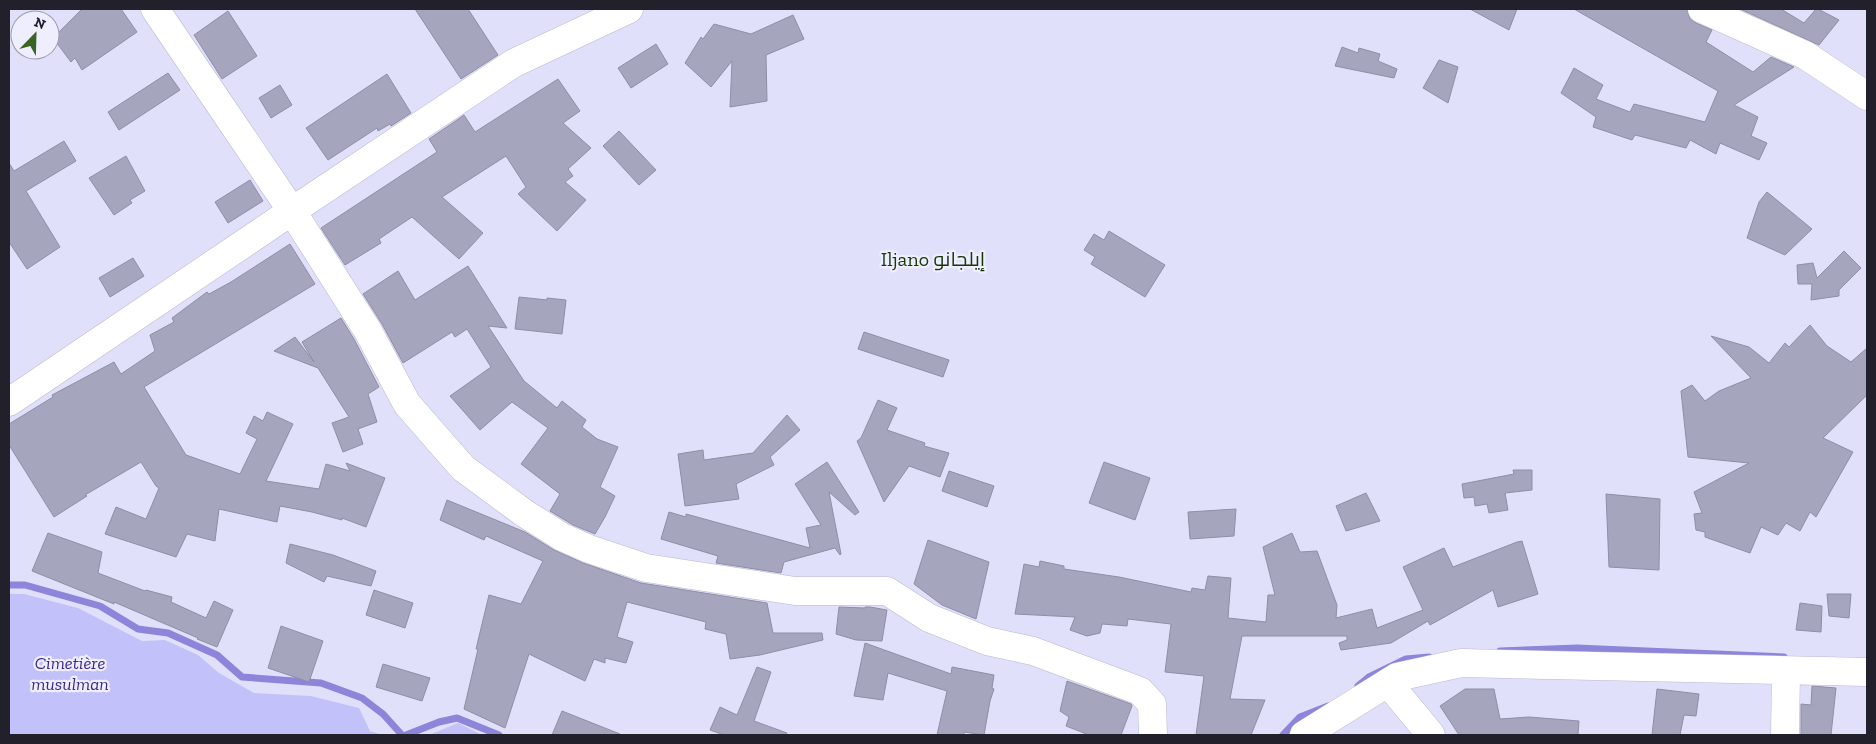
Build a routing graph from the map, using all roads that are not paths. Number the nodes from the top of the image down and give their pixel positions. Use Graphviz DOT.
graph roads {
  1 [pos="155,9"];
  2 [pos="629,9"];
  3 [pos="1702,9"];
  4 [pos="1867,96"];
  5 [pos="292,211"];
  6 [pos="9,402"];
  7 [pos="1786,670"];
  8 [pos="1867,672"];
  9 [pos="1388,683"];
  10 [pos="1153,735"];
  11 [pos="1304,735"];
  12 [pos="1431,735"];
  13 [pos="1785,735"];
  1 -- 5 [label="street"];
  2 -- 5 [label="street"];
  3 -- 4 [label="street"];
  5 -- 6 [label="street"];
  5 -- 10 [label="street"];
  7 -- 8 [label="street"];
  7 -- 9 [label="street"];
  7 -- 13 [label="street"];
  9 -- 11 [label="street"];
  9 -- 12 [label="street"];
}
